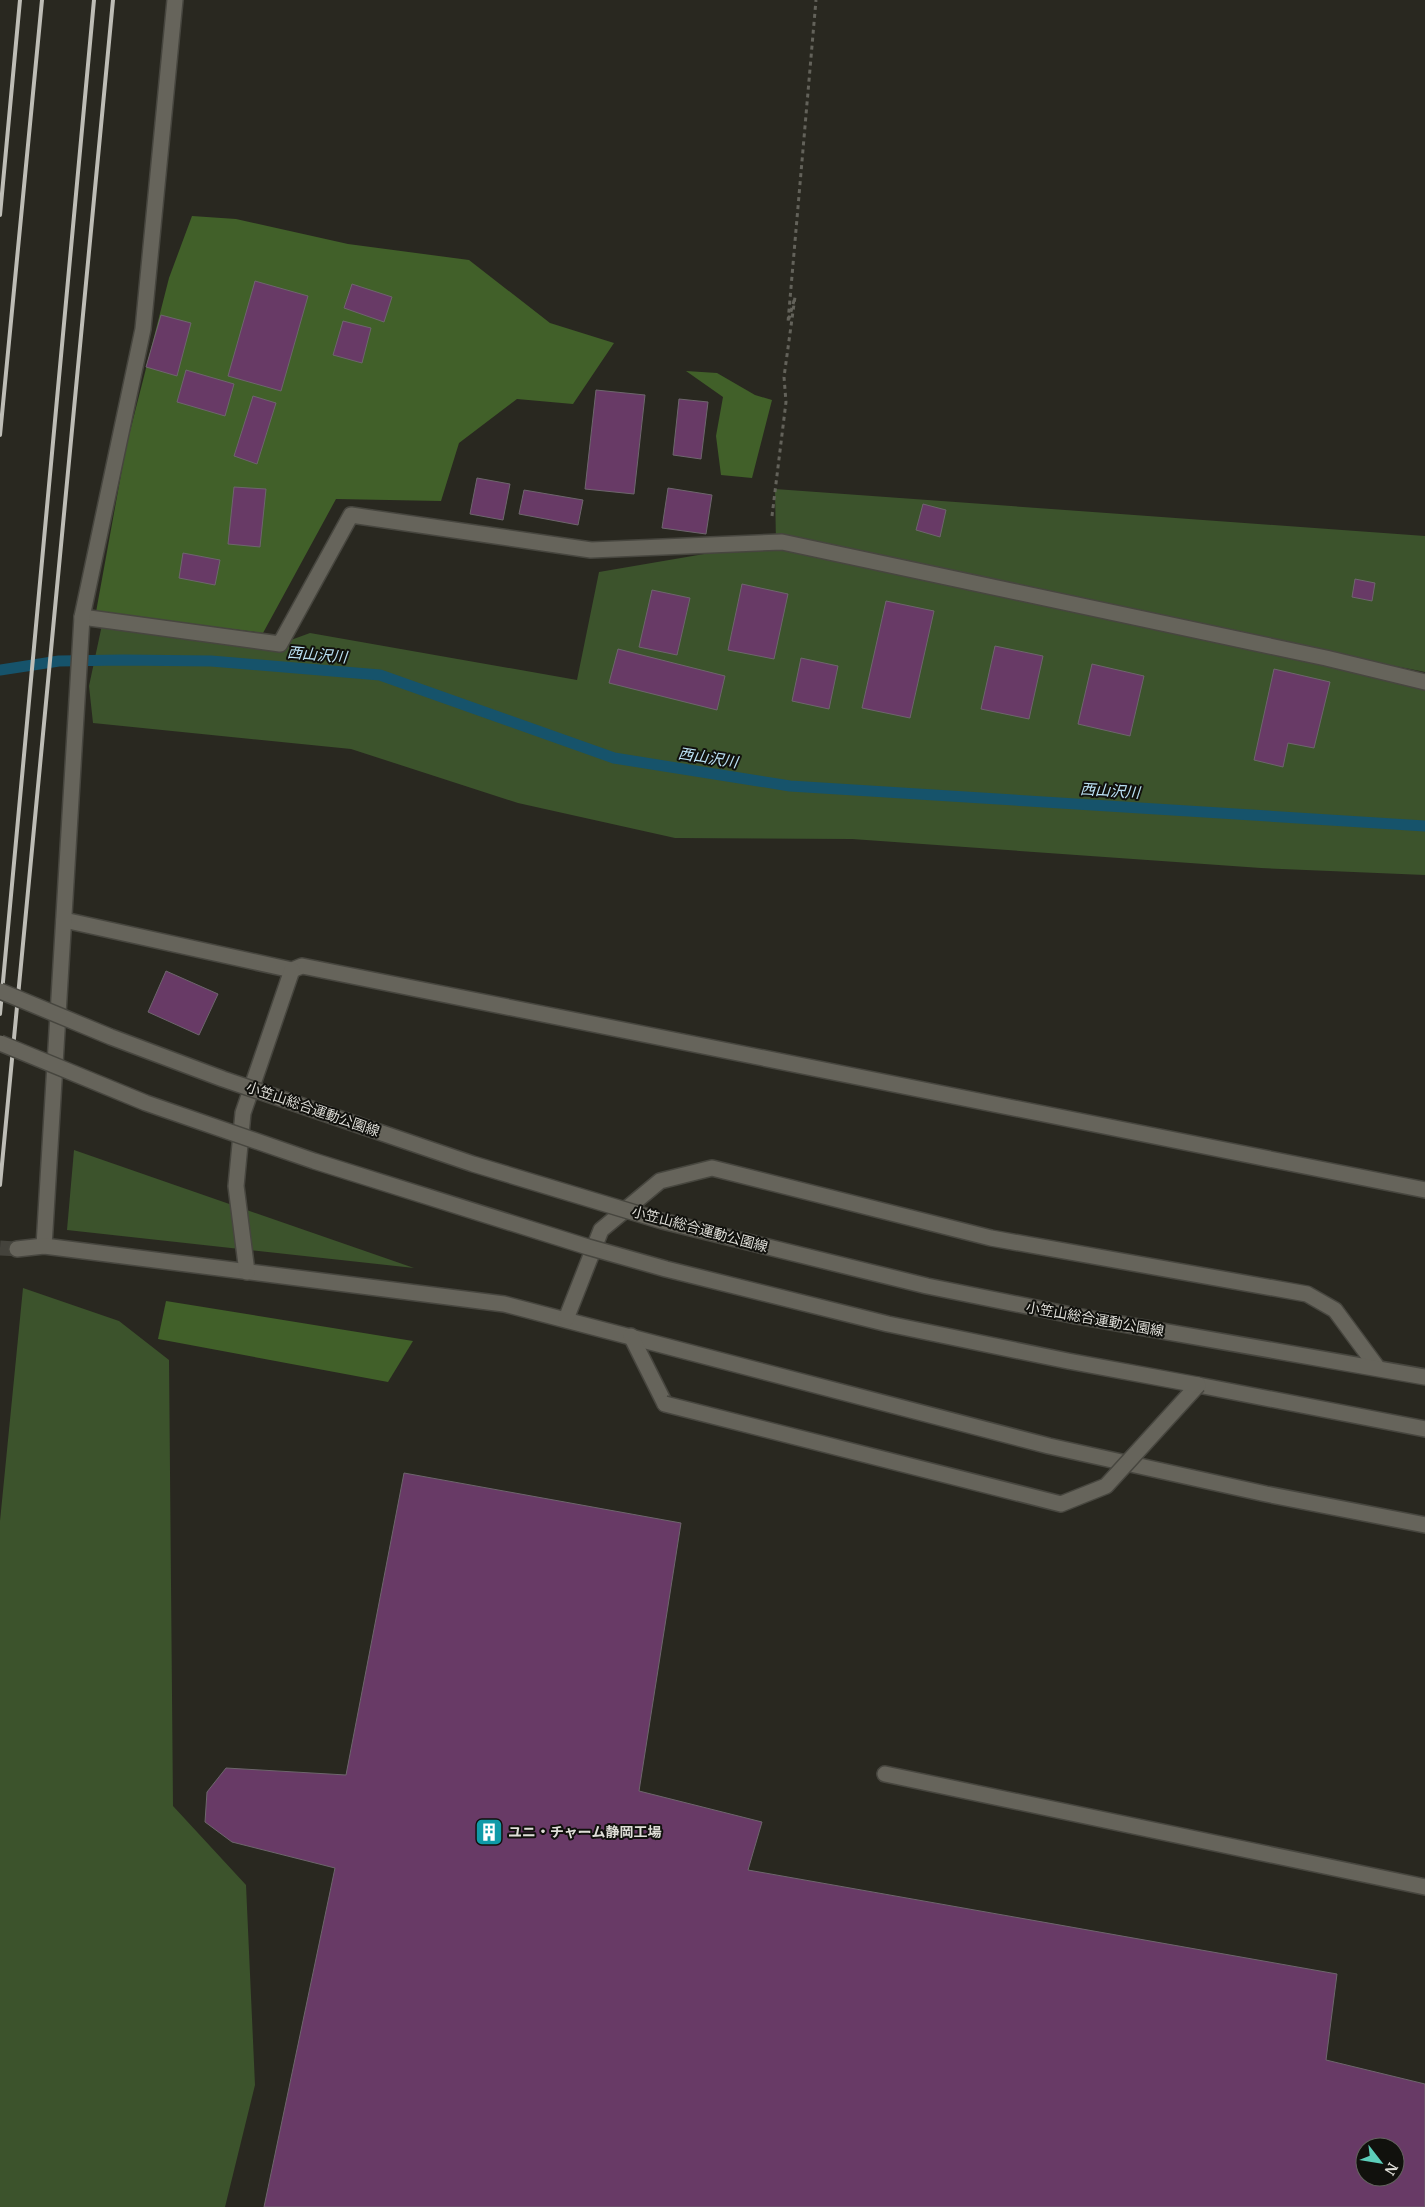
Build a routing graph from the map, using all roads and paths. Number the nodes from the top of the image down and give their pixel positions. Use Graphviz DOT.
graph roads {
  1 [pos="175,0"];
  2 [pos="816,0"];
  3 [pos="769,543"];
  4 [pos="82,618"];
  5 [pos="1425,682"];
  6 [pos="64,920"];
  7 [pos="292,970"];
  8 [pos="0,990"];
  9 [pos="0,1043"];
  10 [pos="1425,1190"];
  11 [pos="44,1246"];
  12 [pos="17,1249"];
  13 [pos="247,1272"];
  14 [pos="566,1320"];
  15 [pos="631,1336"];
  16 [pos="1377,1367"];
  17 [pos="1425,1377"];
  18 [pos="1198,1385"];
  19 [pos="1425,1429"];
  20 [pos="1425,1525"];
  21 [pos="885,1774"];
  22 [pos="1425,1887"];
  1 -- 4 [label="street"];
  2 -- 3 [label="path"];
  3 -- 4 [label="street"];
  3 -- 5 [label="street"];
  4 -- 6 [label="street"];
  6 -- 7 [label="street"];
  6 -- 11 [label="street"];
  7 -- 10 [label="street"];
  7 -- 13 [label="street"];
  8 -- 16 [label="street, 小笠山総合運動公園線, bridge"];
  9 -- 18 [label="street, bridge"];
  11 -- 12 [label="street"];
  11 -- 13 [label="street"];
  13 -- 14 [label="street"];
  14 -- 15 [label="street"];
  14 -- 16 [label="street"];
  15 -- 18 [label="street, bridge"];
  15 -- 20 [label="street"];
  16 -- 17 [label="street, 小笠山総合運動公園線"];
  18 -- 19 [label="street"];
  21 -- 22 [label="street"];
}
